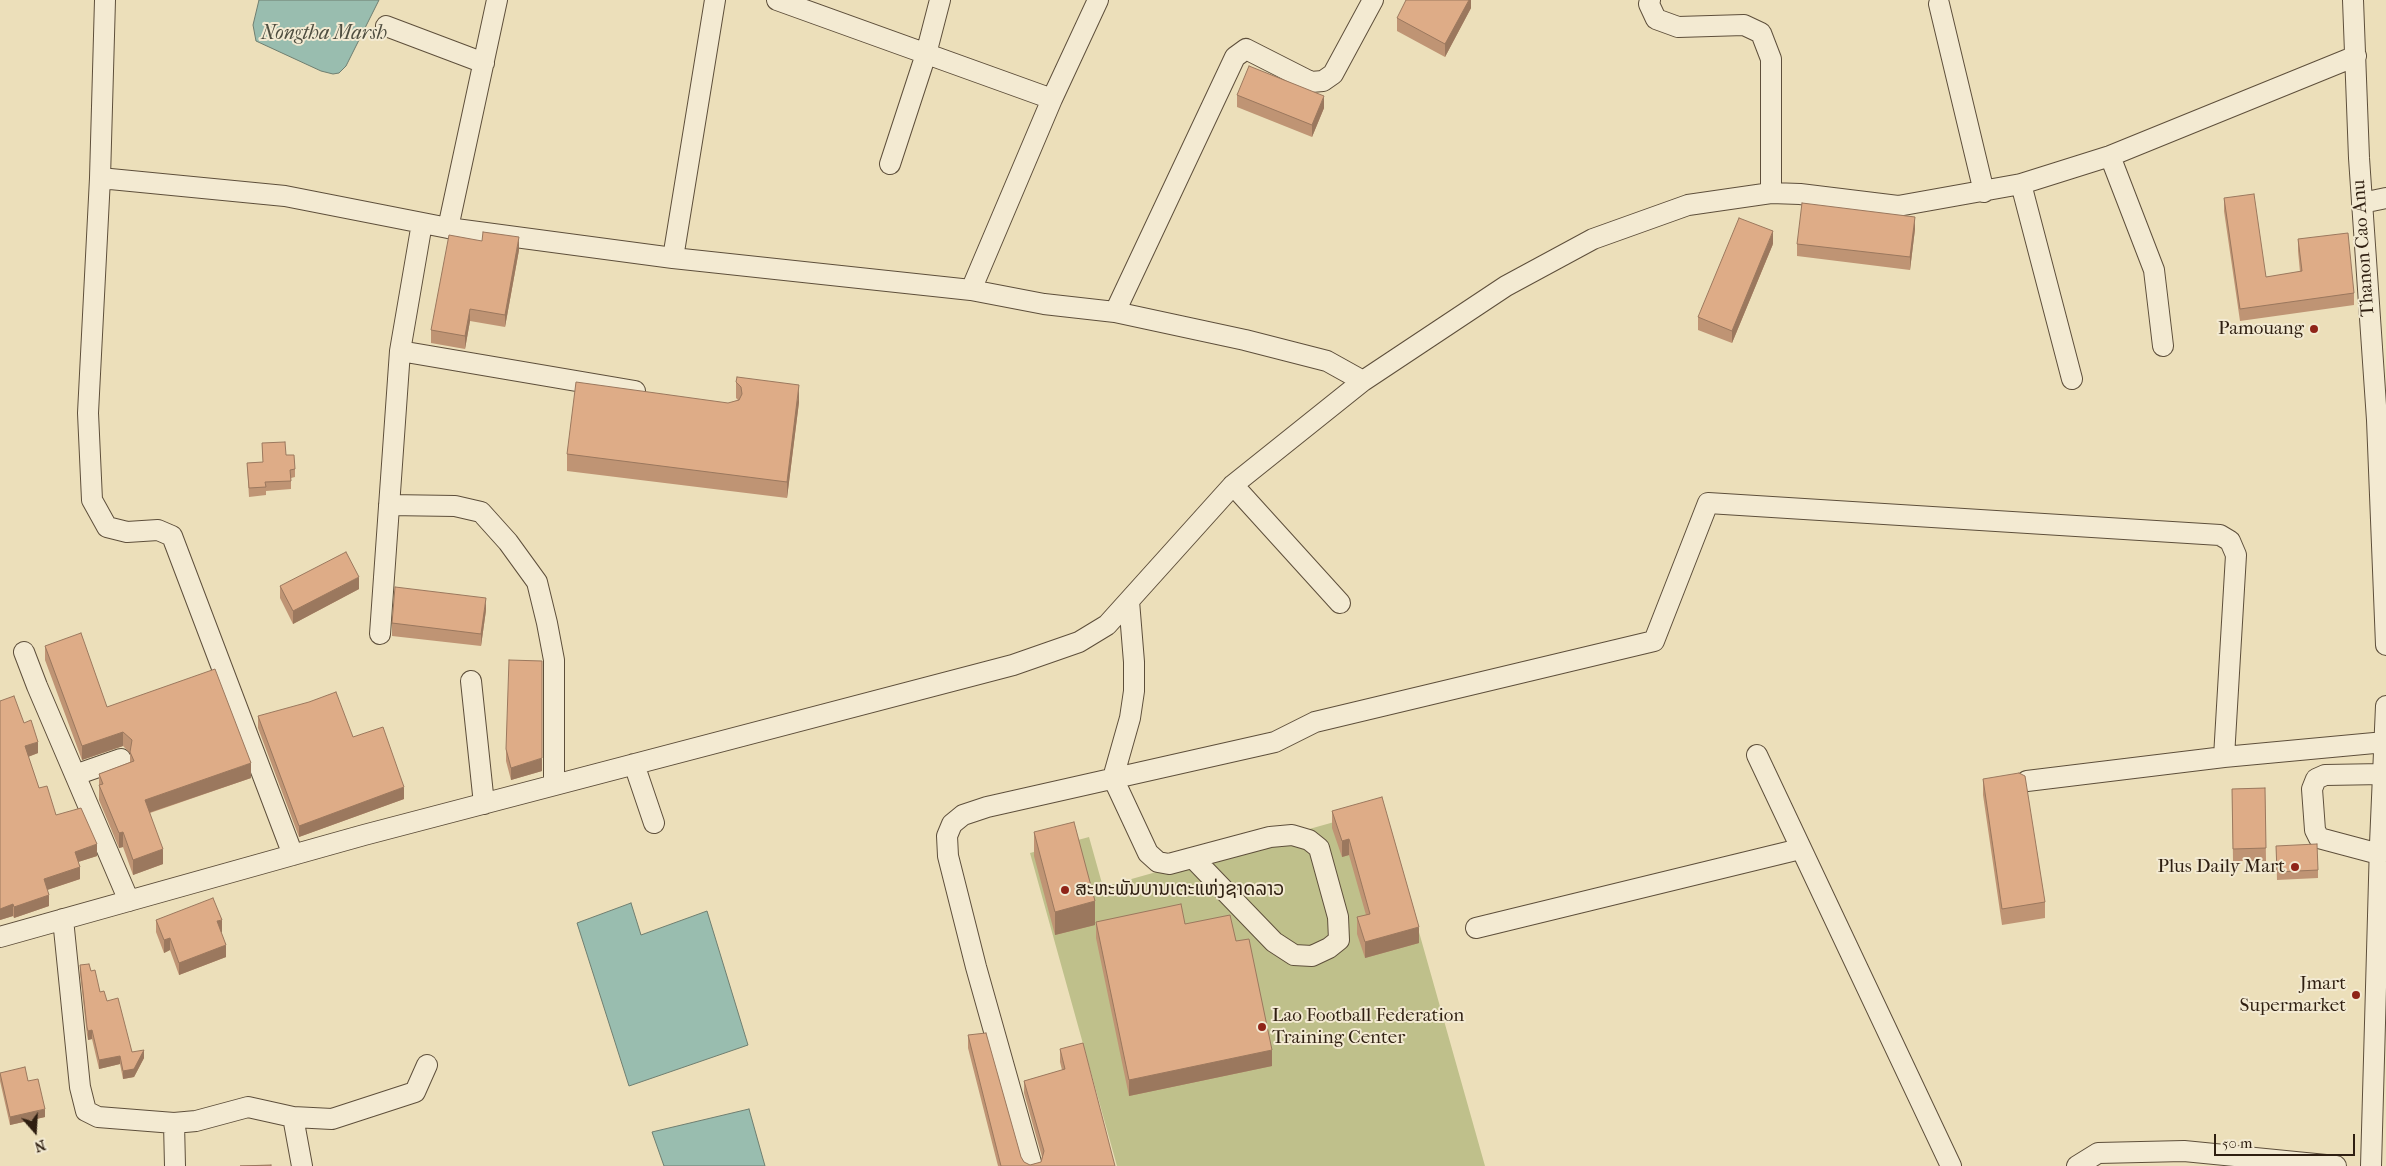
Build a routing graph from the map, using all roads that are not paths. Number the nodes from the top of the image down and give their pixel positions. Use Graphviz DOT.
graph roads {
  1 [pos="105,0"];
  2 [pos="498,0"];
  3 [pos="715,0"];
  4 [pos="777,0"];
  5 [pos="940,0"];
  6 [pos="1098,0"];
  7 [pos="1374,0"];
  8 [pos="1650,0"];
  9 [pos="2353,0"];
  10 [pos="1939,4"];
  11 [pos="386,26"];
  12 [pos="926,54"];
  13 [pos="2356,56"];
  14 [pos="484,63"];
  15 [pos="1052,99"];
  16 [pos="2110,156"];
  17 [pos="890,164"];
  18 [pos="100,178"];
  19 [pos="2021,184"];
  20 [pos="1984,192"];
  21 [pos="1771,193"];
  22 [pos="2386,198"];
  23 [pos="2362,203"];
  24 [pos="422,223"];
  25 [pos="448,228"];
  26 [pos="673,258"];
  27 [pos="971,290"];
  28 [pos="1115,312"];
  29 [pos="2163,346"];
  30 [pos="400,351"];
  31 [pos="2072,379"];
  32 [pos="1363,381"];
  33 [pos="652,394"];
  34 [pos="2381,419"];
  35 [pos="1233,485"];
  36 [pos="389,505"];
  37 [pos="1129,601"];
  38 [pos="1340,603"];
  39 [pos="380,634"];
  40 [pos="2386,645"];
  41 [pos="24,652"];
  42 [pos="471,681"];
  43 [pos="2386,706"];
  44 [pos="2385,742"];
  45 [pos="1757,755"];
  46 [pos="2224,757"];
  47 [pos="121,759"];
  48 [pos="634,764"];
  49 [pos="75,774"];
  50 [pos="2383,774"];
  51 [pos="1113,778"];
  52 [pos="2027,781"];
  53 [pos="554,785"];
  54 [pos="484,804"];
  55 [pos="654,823"];
  56 [pos="2382,847"];
  57 [pos="1800,849"];
  58 [pos="293,855"];
  59 [pos="1194,858"];
  60 [pos="129,901"];
  61 [pos="63,919"];
  62 [pos="1476,928"];
  63 [pos="0,937"];
  64 [pos="2380,1034"];
  65 [pos="427,1065"];
  66 [pos="293,1117"];
  67 [pos="174,1123"];
  68 [pos="176,1166"];
  69 [pos="302,1166"];
  70 [pos="1032,1166"];
  71 [pos="1951,1166"];
  72 [pos="2077,1166"];
  73 [pos="2336,1166"];
  74 [pos="2371,1166"];
  1 -- 18 [label="street"];
  2 -- 14 [label="street"];
  3 -- 26 [label="street"];
  4 -- 12 [label="street"];
  5 -- 12 [label="street"];
  6 -- 15 [label="street"];
  7 -- 28 [label="street"];
  8 -- 21 [label="street"];
  9 -- 13 [label="street, Thanon Cao Anu"];
  10 -- 20 [label="street"];
  11 -- 14 [label="street"];
  12 -- 15 [label="street"];
  12 -- 17 [label="street"];
  13 -- 16 [label="street"];
  13 -- 23 [label="street, Thanon Cao Anu"];
  14 -- 25 [label="street"];
  15 -- 27 [label="street"];
  16 -- 19 [label="street"];
  16 -- 29 [label="street"];
  18 -- 24 [label="street"];
  18 -- 58 [label="street"];
  19 -- 20 [label="street"];
  19 -- 31 [label="street"];
  20 -- 21 [label="street"];
  21 -- 32 [label="street"];
  22 -- 23 [label="street"];
  23 -- 34 [label="street, Thanon Cao Anu"];
  24 -- 25 [label="street"];
  24 -- 30 [label="street"];
  25 -- 26 [label="street"];
  26 -- 27 [label="street"];
  27 -- 28 [label="street"];
  28 -- 32 [label="street"];
  30 -- 33 [label="street"];
  30 -- 36 [label="street"];
  32 -- 35 [label="street"];
  34 -- 40 [label="street, Thanon Cao Anu"];
  35 -- 37 [label="street"];
  35 -- 38 [label="street"];
  36 -- 39 [label="street"];
  36 -- 53 [label="street"];
  37 -- 48 [label="street"];
  37 -- 51 [label="street"];
  41 -- 49 [label="street"];
  42 -- 54 [label="street"];
  43 -- 44 [label="street"];
  44 -- 46 [label="street"];
  44 -- 50 [label="street"];
  45 -- 57 [label="street"];
  46 -- 51 [label="street"];
  46 -- 52 [label="street"];
  47 -- 49 [label="street"];
  48 -- 53 [label="street"];
  48 -- 55 [label="street"];
  49 -- 60 [label="street"];
  50 -- 56 [label="street"];
  50 -- 56 [label="street"];
  51 -- 59 [label="street"];
  51 -- 70 [label="street"];
  53 -- 54 [label="street"];
  54 -- 58 [label="street"];
  56 -- 64 [label="street"];
  57 -- 62 [label="street"];
  57 -- 71 [label="street"];
  58 -- 60 [label="street"];
  59 -- 59 [label="street"];
  60 -- 61 [label="street"];
  61 -- 63 [label="street"];
  61 -- 67 [label="street"];
  64 -- 74 [label="street"];
  65 -- 66 [label="street"];
  66 -- 67 [label="street"];
  66 -- 69 [label="street"];
  67 -- 68 [label="street"];
  72 -- 73 [label="street"];
}
